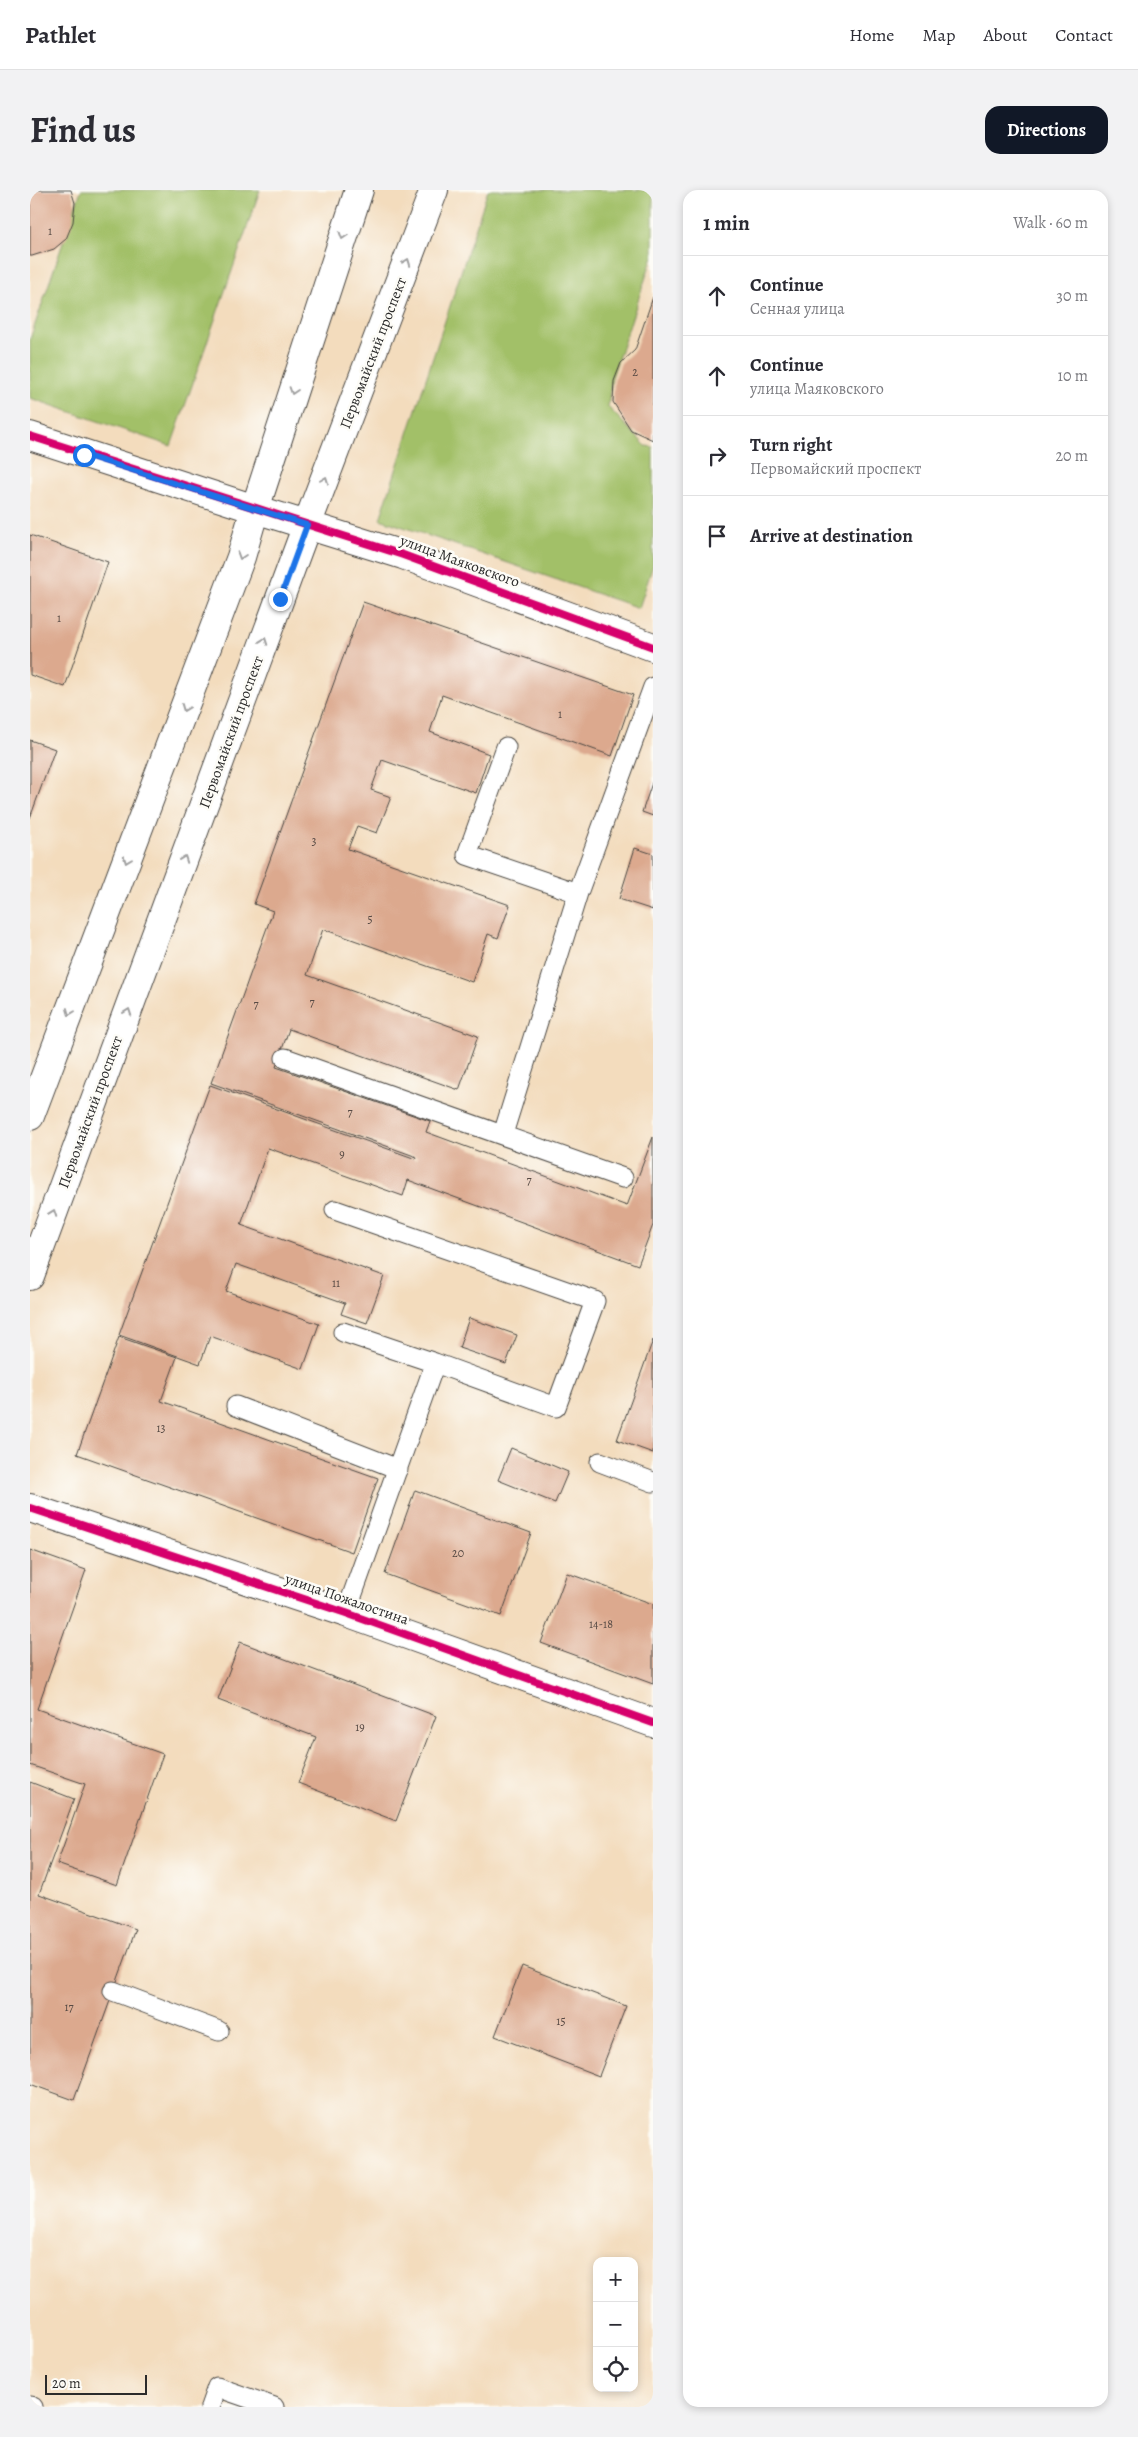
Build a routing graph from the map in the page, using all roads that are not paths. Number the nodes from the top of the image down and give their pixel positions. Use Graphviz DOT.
graph roads {
  1 [pos="359,190"];
  2 [pos="434,190"];
  3 [pos="30,436"];
  4 [pos="255,509"];
  5 [pos="307,525"];
  6 [pos="653,647"];
  7 [pos="653,687"];
  8 [pos="506,748"];
  9 [pos="578,893"];
  10 [pos="285,1058"];
  11 [pos="30,1116"];
  12 [pos="503,1134"];
  13 [pos="623,1178"];
  14 [pos="335,1210"];
  15 [pos="30,1276"];
  16 [pos="343,1332"];
  17 [pos="435,1363"];
  18 [pos="236,1406"];
  19 [pos="600,1462"];
  20 [pos="398,1470"];
  21 [pos="653,1482"];
  22 [pos="30,1508"];
  23 [pos="346,1612"];
  24 [pos="653,1723"];
  25 [pos="113,1991"];
  26 [pos="219,2031"];
  27 [pos="210,2407"];
  28 [pos="274,2407"];
  1 -- 4 [label="main road, one-way"];
  5 -- 2 [label="main road, Первомайский проспект, one-way"];
  3 -- 4 [label="main road, улица Маяковского"];
  4 -- 5 [label="main road, улица Маяковского"];
  4 -- 11 [label="main road, one-way"];
  5 -- 6 [label="main road, улица Маяковского"];
  15 -- 5 [label="main road, Первомайский проспект, one-way"];
  7 -- 9 [label="lane"];
  8 -- 9 [label="lane"];
  9 -- 12 [label="lane"];
  10 -- 12 [label="lane"];
  12 -- 13 [label="lane"];
  14 -- 17 [label="lane"];
  16 -- 17 [label="lane"];
  17 -- 20 [label="lane"];
  18 -- 20 [label="lane"];
  19 -- 21 [label="lane"];
  20 -- 23 [label="lane"];
  22 -- 23 [label="main road, улица Пожалостина"];
  23 -- 24 [label="main road, улица Пожалостина"];
  25 -- 26 [label="lane"];
  27 -- 28 [label="lane"];
}
